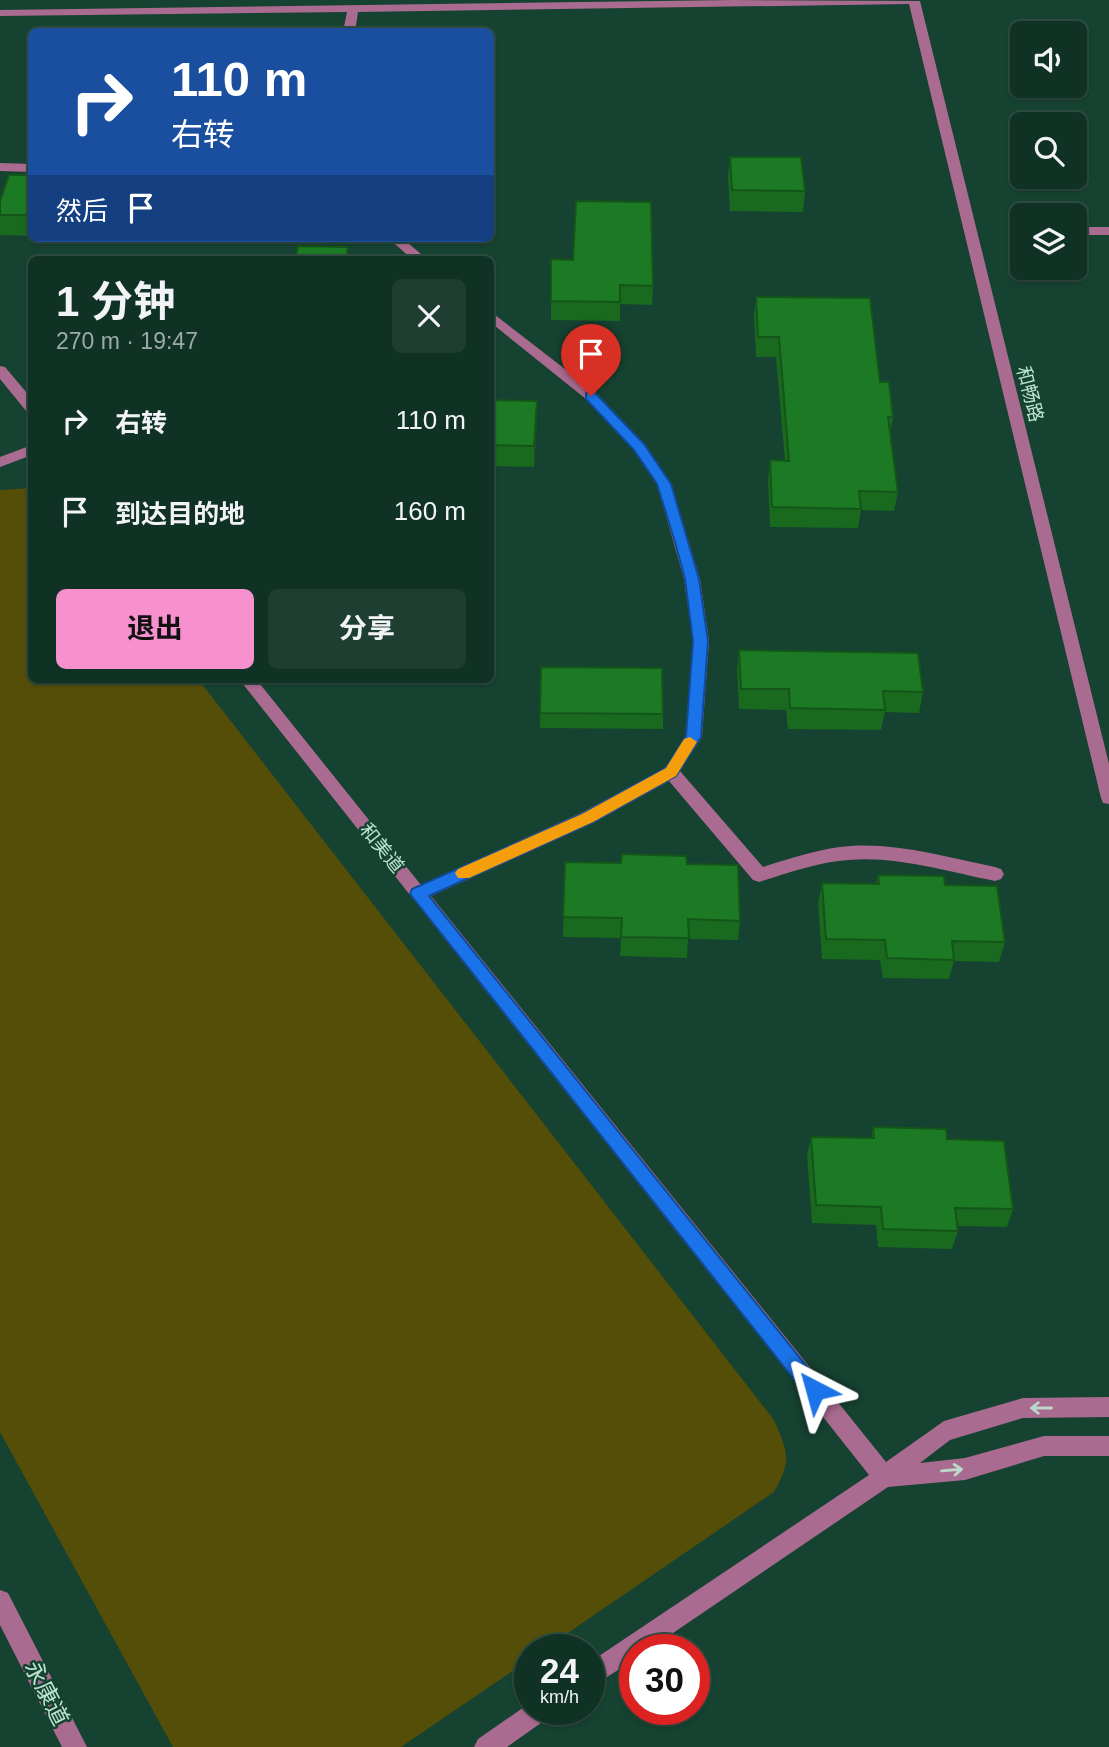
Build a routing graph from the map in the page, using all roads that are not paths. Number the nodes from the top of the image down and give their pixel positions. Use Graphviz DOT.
graph roads {
  1 [pos="914,1"];
  2 [pos="353,8"];
  3 [pos="0,13"];
  4 [pos="350,28"];
  5 [pos="0,167"];
  6 [pos="28,168"];
  7 [pos="1087,231"];
  8 [pos="1109,231"];
  9 [pos="399,242"];
  10 [pos="416,256"];
  11 [pos="494,318"];
  12 [pos="0,370"];
  13 [pos="28,404"];
  14 [pos="28,452"];
  15 [pos="0,462"];
  16 [pos="250,683"];
  17 [pos="671,772"];
  18 [pos="1109,798"];
  19 [pos="995,874"];
  20 [pos="418,894"];
  21 [pos="1109,1407"];
  22 [pos="1109,1446"];
  23 [pos="884,1477"];
  24 [pos="0,1601"];
  25 [pos="605,1666"];
  26 [pos="519,1725"];
  27 [pos="75,1747"];
  28 [pos="486,1747"];
  1 -- 2 [label="street"];
  1 -- 18 [label="street, 和畅路"];
  2 -- 3 [label="street"];
  2 -- 4 [label="street"];
  5 -- 6 [label="street"];
  7 -- 8 [label="street"];
  9 -- 10 [label="street"];
  11 -- 17 [label="street"];
  12 -- 13 [label="street"];
  14 -- 15 [label="street"];
  16 -- 20 [label="street, 和美道"];
  17 -- 19 [label="street"];
  17 -- 20 [label="street"];
  20 -- 23 [label="street, 和美道"];
  21 -- 23 [label="street, one-way"];
  23 -- 22 [label="street, one-way"];
  23 -- 25 [label="street"];
  24 -- 27 [label="street, 永康道"];
  26 -- 28 [label="street"];
}
